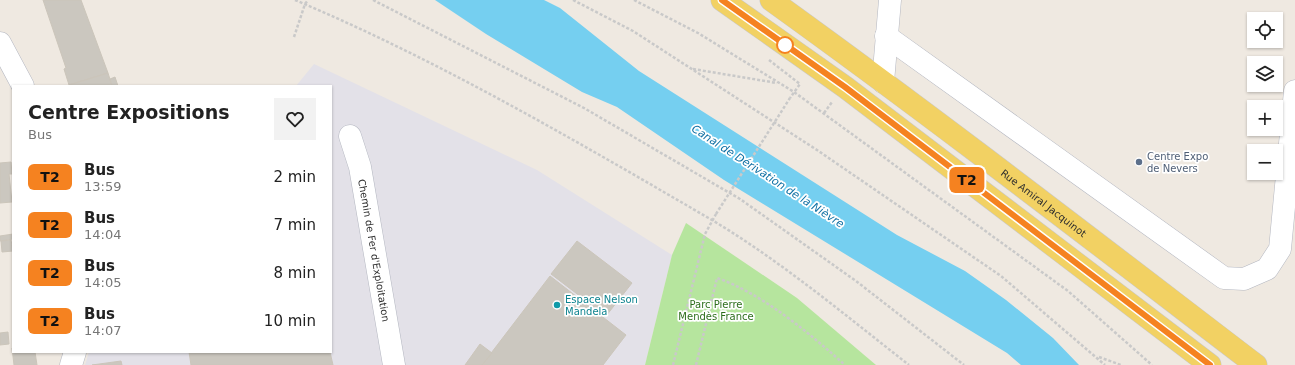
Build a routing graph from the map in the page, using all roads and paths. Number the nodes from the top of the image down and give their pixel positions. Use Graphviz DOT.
graph roads {
  1 [pos="295,0"];
  2 [pos="308,0"];
  3 [pos="374,0"];
  4 [pos="573,0"];
  5 [pos="634,0"];
  6 [pos="722,0"];
  7 [pos="772,0"];
  8 [pos="890,0"];
  9 [pos="305,4"];
  10 [pos="886,36"];
  11 [pos="294,37"];
  12 [pos="0,43"];
  13 [pos="691,69"];
  14 [pos="883,82"];
  15 [pos="779,83"];
  16 [pos="22,85"];
  17 [pos="1295,91"];
  18 [pos="794,92"];
  19 [pos="350,136"];
  20 [pos="712,220"];
  21 [pos="75,353"];
  22 [pos="1096,356"];
  23 [pos="71,365"];
  24 [pos="394,365"];
  25 [pos="673,365"];
  26 [pos="696,365"];
  27 [pos="845,365"];
  28 [pos="909,365"];
  29 [pos="964,365"];
  30 [pos="1106,365"];
  31 [pos="1121,365"];
  32 [pos="1152,365"];
  33 [pos="1210,365"];
  34 [pos="1256,365"];
  1 -- 9 [label="path"];
  2 -- 9 [label="path"];
  3 -- 29 [label="path"];
  4 -- 13 [label="path"];
  5 -- 15 [label="path"];
  6 -- 33 [label="main road"];
  7 -- 14 [label="main road, Rue Amiral Jacquinot"];
  8 -- 10 [label="street"];
  9 -- 11 [label="path"];
  9 -- 20 [label="path"];
  10 -- 14 [label="street"];
  10 -- 17 [label="street"];
  12 -- 16 [label="street"];
  13 -- 15 [label="path"];
  13 -- 22 [label="path"];
  14 -- 34 [label="main road, Rue Amiral Jacquinot"];
  15 -- 18 [label="path"];
  18 -- 20 [label="path, bridge"];
  18 -- 32 [label="path"];
  19 -- 24 [label="street, Chemin de Fer d'Exploitation"];
  20 -- 25 [label="path"];
  20 -- 28 [label="path"];
  21 -- 23 [label="street"];
  22 -- 30 [label="path"];
  22 -- 31 [label="path"];
  26 -- 27 [label="path"];
}
